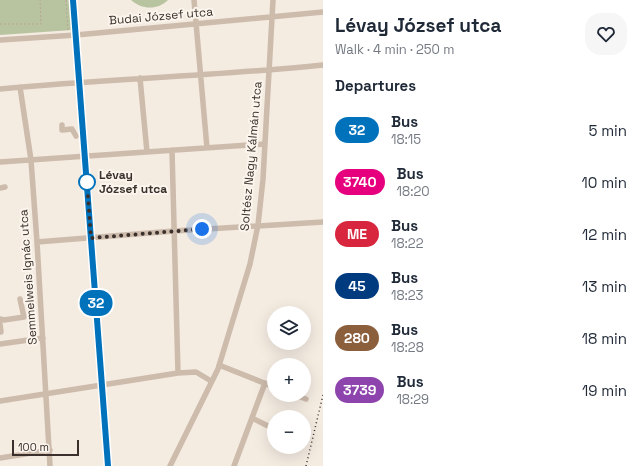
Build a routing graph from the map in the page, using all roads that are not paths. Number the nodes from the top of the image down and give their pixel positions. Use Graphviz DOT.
graph roads {
  1 [pos="73,0"];
  2 [pos="194,0"];
  3 [pos="273,0"];
  4 [pos="323,12"];
  5 [pos="272,17"];
  6 [pos="196,24"];
  7 [pos="72,35"];
  8 [pos="0,40"];
  9 [pos="323,65"];
  10 [pos="269,71"];
  11 [pos="200,75"];
  12 [pos="140,78"];
  13 [pos="79,82"];
  14 [pos="20,87"];
  15 [pos="0,89"];
  16 [pos="62,125"];
  17 [pos="74,132"];
  18 [pos="265,144"];
  19 [pos="208,148"];
  20 [pos="172,150"];
  21 [pos="147,152"];
  22 [pos="85,156"];
  23 [pos="30,160"];
  24 [pos="0,162"];
  25 [pos="323,222"];
  26 [pos="258,225"];
  27 [pos="174,230"];
  28 [pos="91,238"];
  29 [pos="37,242"];
  30 [pos="20,299"];
  31 [pos="0,319"];
  32 [pos="0,324"];
  33 [pos="1,332"];
  34 [pos="44,338"];
  35 [pos="0,344"];
  36 [pos="219,365"];
  37 [pos="178,373"];
  38 [pos="211,381"];
  39 [pos="265,383"];
  40 [pos="102,386"];
  41 [pos="47,394"];
  42 [pos="0,401"];
  43 [pos="252,418"];
  44 [pos="267,426"];
  45 [pos="50,450"];
  46 [pos="0,458"];
  47 [pos="50,466"];
  48 [pos="108,466"];
  49 [pos="170,466"];
  50 [pos="234,466"];
  1 -- 7 [label="main road"];
  2 -- 6 [label="street"];
  3 -- 5 [label="street, Soltész Nagy Kálmán utca"];
  4 -- 5 [label="street, Budai József utca"];
  5 -- 6 [label="street, Budai József utca"];
  5 -- 10 [label="street, Soltész Nagy Kálmán utca"];
  6 -- 7 [label="street, Budai József utca"];
  6 -- 11 [label="street"];
  7 -- 8 [label="street, Budai József utca"];
  7 -- 13 [label="main road"];
  9 -- 10 [label="street"];
  10 -- 11 [label="street"];
  10 -- 18 [label="street, Soltész Nagy Kálmán utca"];
  11 -- 12 [label="street"];
  11 -- 19 [label="street"];
  12 -- 13 [label="street"];
  12 -- 21 [label="street"];
  13 -- 14 [label="street"];
  13 -- 22 [label="main road"];
  14 -- 15 [label="street"];
  14 -- 23 [label="street, Semmelweis Ignác utca"];
  16 -- 17 [label="street"];
  18 -- 19 [label="street"];
  18 -- 26 [label="street, Soltész Nagy Kálmán utca"];
  19 -- 20 [label="street"];
  20 -- 21 [label="street"];
  20 -- 27 [label="street"];
  21 -- 22 [label="street"];
  22 -- 23 [label="street"];
  22 -- 28 [label="main road"];
  23 -- 24 [label="street"];
  23 -- 29 [label="street, Semmelweis Ignác utca"];
  25 -- 26 [label="street"];
  26 -- 27 [label="street"];
  26 -- 36 [label="street, Soltész Nagy Kálmán utca"];
  27 -- 28 [label="street"];
  27 -- 37 [label="street"];
  28 -- 29 [label="street"];
  28 -- 40 [label="main road"];
  29 -- 34 [label="street, Semmelweis Ignác utca"];
  30 -- 31 [label="street"];
  32 -- 33 [label="street"];
  34 -- 35 [label="street"];
  34 -- 41 [label="street, Semmelweis Ignác utca"];
  36 -- 38 [label="street, Soltész Nagy Kálmán utca"];
  36 -- 39 [label="street"];
  37 -- 38 [label="street"];
  37 -- 40 [label="street"];
  38 -- 49 [label="street, Soltész Nagy Kálmán utca"];
  39 -- 43 [label="street"];
  40 -- 41 [label="street"];
  40 -- 48 [label="main road"];
  41 -- 42 [label="street"];
  41 -- 45 [label="street, Semmelweis Ignác utca"];
  43 -- 44 [label="street"];
  43 -- 50 [label="street"];
  45 -- 46 [label="street"];
  45 -- 47 [label="street, Semmelweis Ignác utca"];
}
